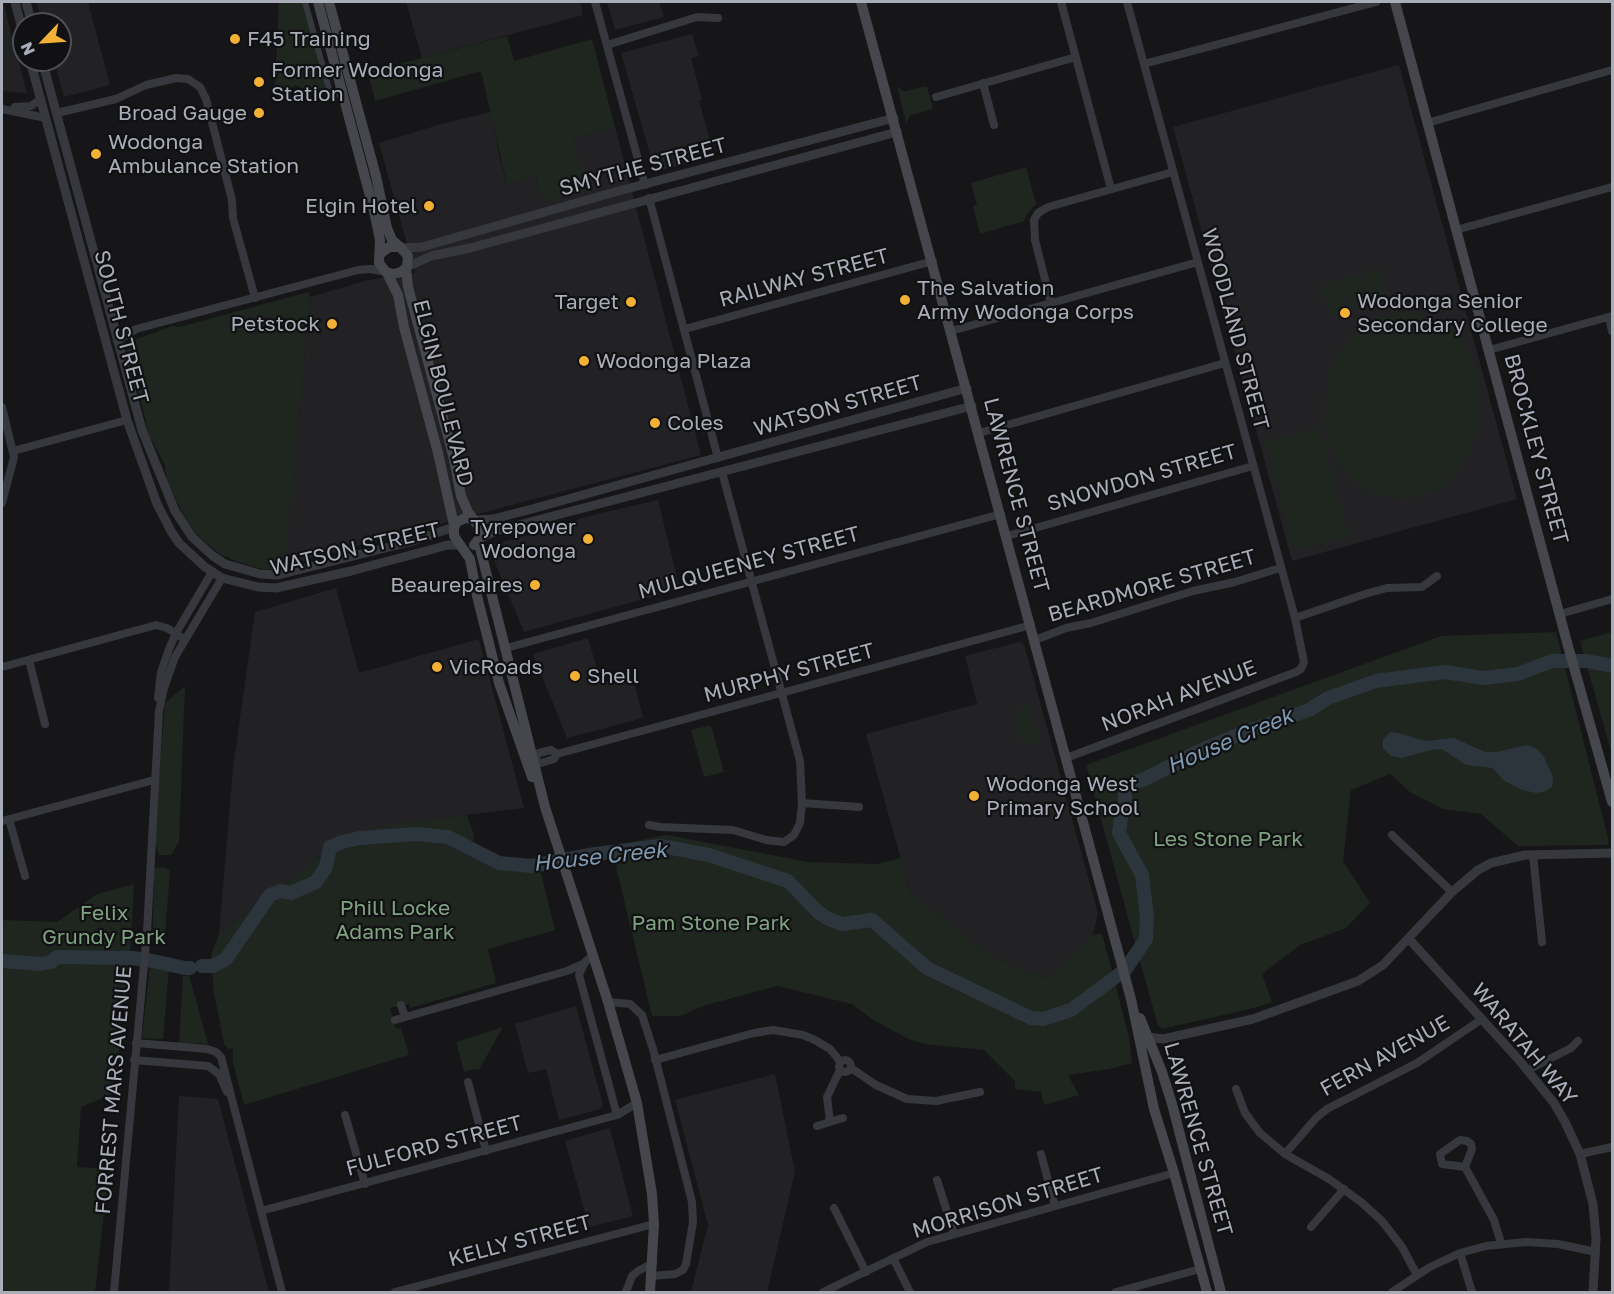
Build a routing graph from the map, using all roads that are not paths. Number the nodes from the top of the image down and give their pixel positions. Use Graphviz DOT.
graph roads {
  1 [pos="305,2"];
  2 [pos="316,2"];
  3 [pos="330,2"];
  4 [pos="595,2"];
  5 [pos="861,2"];
  6 [pos="1061,2"];
  7 [pos="1127,2"];
  8 [pos="1376,2"];
  9 [pos="1395,2"];
  10 [pos="718,18"];
  11 [pos="607,45"];
  12 [pos="1076,57"];
  13 [pos="1144,64"];
  14 [pos="1612,70"];
  15 [pos="33,72"];
  16 [pos="45,72"];
  17 [pos="983,83"];
  18 [pos="936,96"];
  19 [pos="41,99"];
  20 [pos="2,108"];
  21 [pos="57,113"];
  22 [pos="46,118"];
  23 [pos="894,118"];
  24 [pos="1427,123"];
  25 [pos="994,124"];
  26 [pos="841,132"];
  27 [pos="897,132"];
  28 [pos="845,146"];
  29 [pos="71,168"];
  30 [pos="61,171"];
  31 [pos="691,172"];
  32 [pos="1173,172"];
  33 [pos="645,185"];
  34 [pos="695,186"];
  35 [pos="1612,187"];
  36 [pos="1110,189"];
  37 [pos="615,192"];
  38 [pos="649,198"];
  39 [pos="619,207"];
  40 [pos="510,222"];
  41 [pos="1456,230"];
  42 [pos="466,234"];
  43 [pos="514,235"];
  44 [pos="401,248"];
  45 [pos="470,248"];
  46 [pos="380,255"];
  47 [pos="933,261"];
  48 [pos="1198,262"];
  49 [pos="407,268"];
  50 [pos="358,270"];
  51 [pos="386,272"];
  52 [pos="255,297"];
  53 [pos="1051,303"];
  54 [pos="1611,317"];
  55 [pos="113,329"];
  56 [pos="136,329"];
  57 [pos="685,329"];
  58 [pos="951,331"];
  59 [pos="1612,331"];
  60 [pos="105,338"];
  61 [pos="117,341"];
  62 [pos="1489,350"];
  63 [pos="1225,363"];
  64 [pos="967,388"];
  65 [pos="932,398"];
  66 [pos="2,406"];
  67 [pos="972,406"];
  68 [pos="936,415"];
  69 [pos="138,418"];
  70 [pos="127,420"];
  71 [pos="979,433"];
  72 [pos="746,450"];
  73 [pos="14,451"];
  74 [pos="718,458"];
  75 [pos="693,465"];
  76 [pos="750,465"];
  77 [pos="1252,466"];
  78 [pos="722,472"];
  79 [pos="697,479"];
  80 [pos="578,496"];
  81 [pos="2,503"];
  82 [pos="531,509"];
  83 [pos="582,510"];
  84 [pos="1001,514"];
  85 [pos="473,520"];
  86 [pos="535,522"];
  87 [pos="454,526"];
  88 [pos="1007,536"];
  89 [pos="478,539"];
  90 [pos="461,545"];
  91 [pos="346,559"];
  92 [pos="225,564"];
  93 [pos="1280,568"];
  94 [pos="351,571"];
  95 [pos="212,572"];
  96 [pos="290,573"];
  97 [pos="1437,576"];
  98 [pos="222,578"];
  99 [pos="752,581"];
  100 [pos="291,586"];
  101 [pos="1612,599"];
  102 [pos="1560,614"];
  103 [pos="1295,618"];
  104 [pos="1030,625"];
  105 [pos="176,633"];
  106 [pos="184,639"];
  107 [pos="1035,640"];
  108 [pos="506,648"];
  109 [pos="29,660"];
  110 [pos="1303,667"];
  111 [pos="2,668"];
  112 [pos="513,675"];
  113 [pos="499,683"];
  114 [pos="782,694"];
  115 [pos="159,711"];
  116 [pos="45,723"];
  117 [pos="521,735"];
  118 [pos="1066,758"];
  119 [pos="530,762"];
  120 [pos="154,780"];
  121 [pos="1612,801"];
  122 [pos="802,803"];
  123 [pos="859,807"];
  124 [pos="5,820"];
  125 [pos="649,825"];
  126 [pos="1392,836"];
  127 [pos="1612,853"];
  128 [pos="1533,855"];
  129 [pos="25,876"];
  130 [pos="1452,892"];
  131 [pos="1409,939"];
  132 [pos="1542,942"];
  133 [pos="590,958"];
  134 [pos="567,971"];
  135 [pos="581,981"];
  136 [pos="608,1002"];
  137 [pos="401,1005"];
  138 [pos="405,1017"];
  139 [pos="1482,1019"];
  140 [pos="395,1020"];
  141 [pos="1163,1039"];
  142 [pos="1145,1041"];
  143 [pos="1578,1041"];
  144 [pos="136,1043"];
  145 [pos="1153,1049"];
  146 [pos="655,1059"];
  147 [pos="134,1060"];
  148 [pos="840,1061"];
  149 [pos="851,1068"];
  150 [pos="840,1070"];
  151 [pos="1528,1070"];
  152 [pos="468,1082"];
  153 [pos="1236,1089"];
  154 [pos="980,1092"];
  155 [pos="637,1103"];
  156 [pos="233,1108"];
  157 [pos="345,1114"];
  158 [pos="617,1115"];
  159 [pos="640,1116"];
  160 [pos="843,1118"];
  161 [pos="830,1122"];
  162 [pos="817,1126"];
  163 [pos="1612,1147"];
  164 [pos="486,1151"];
  165 [pos="1041,1154"];
  166 [pos="1285,1154"];
  167 [pos="1580,1154"];
  168 [pos="1465,1167"];
  169 [pos="1188,1170"];
  170 [pos="1174,1173"];
  171 [pos="937,1179"];
  172 [pos="365,1184"];
  173 [pos="1344,1189"];
  174 [pos="1055,1206"];
  175 [pos="834,1208"];
  176 [pos="261,1211"];
  177 [pos="654,1224"];
  178 [pos="1311,1227"];
  179 [pos="954,1234"];
  180 [pos="1501,1244"];
  181 [pos="1596,1252"];
  182 [pos="1460,1253"];
  183 [pos="893,1258"];
  184 [pos="653,1263"];
  185 [pos="1213,1265"];
  186 [pos="1200,1269"];
  187 [pos="866,1272"];
  188 [pos="1417,1275"];
  189 [pos="652,1276"];
  190 [pos="114,1293"];
  191 [pos="282,1293"];
  192 [pos="395,1293"];
  193 [pos="626,1293"];
  194 [pos="650,1293"];
  195 [pos="823,1293"];
  196 [pos="910,1293"];
  197 [pos="1116,1293"];
  198 [pos="1207,1293"];
  199 [pos="1221,1293"];
  200 [pos="1392,1293"];
  201 [pos="1472,1293"];
  202 [pos="1593,1293"];
  1 -- 2 [label="street"];
  2 -- 46 [label="main road"];
  3 -- 44 [label="main road"];
  4 -- 11 [label="street"];
  5 -- 23 [label="main road, LAWRENCE STREET"];
  6 -- 12 [label="street"];
  7 -- 13 [label="street, WOODLAND STREET"];
  8 -- 13 [label="street"];
  9 -- 24 [label="main road, BROCKLEY STREET"];
  10 -- 11 [label="street"];
  11 -- 33 [label="street"];
  12 -- 17 [label="street"];
  12 -- 36 [label="street"];
  13 -- 32 [label="street, WOODLAND STREET"];
  14 -- 24 [label="street"];
  15 -- 19 [label="street, SOUTH STREET"];
  16 -- 21 [label="street, SOUTH STREET"];
  17 -- 18 [label="street"];
  17 -- 25 [label="street"];
  19 -- 20 [label="street"];
  19 -- 22 [label="street, SOUTH STREET"];
  20 -- 22 [label="street"];
  21 -- 29 [label="street, SOUTH STREET"];
  21 -- 52 [label="street"];
  22 -- 30 [label="street, SOUTH STREET"];
  23 -- 26 [label="street, SMYTHE STREET"];
  23 -- 27 [label="main road, LAWRENCE STREET"];
  24 -- 41 [label="main road, BROCKLEY STREET"];
  26 -- 28 [label="street"];
  26 -- 31 [label="street, SMYTHE STREET"];
  27 -- 28 [label="street, SMYTHE STREET"];
  27 -- 47 [label="main road, LAWRENCE STREET"];
  28 -- 34 [label="street, SMYTHE STREET"];
  29 -- 30 [label="street"];
  29 -- 55 [label="street, SOUTH STREET"];
  30 -- 60 [label="street, SOUTH STREET"];
  31 -- 33 [label="street, SMYTHE STREET"];
  31 -- 34 [label="street"];
  32 -- 36 [label="street"];
  32 -- 48 [label="street, WOODLAND STREET"];
  33 -- 37 [label="street, SMYTHE STREET"];
  33 -- 38 [label="street"];
  34 -- 38 [label="street, SMYTHE STREET"];
  35 -- 41 [label="street"];
  36 -- 53 [label="street"];
  37 -- 39 [label="street"];
  37 -- 40 [label="street, SMYTHE STREET"];
  38 -- 39 [label="street, SMYTHE STREET"];
  38 -- 57 [label="street"];
  39 -- 43 [label="street, SMYTHE STREET"];
  40 -- 42 [label="street, SMYTHE STREET"];
  40 -- 43 [label="street"];
  41 -- 62 [label="main road, BROCKLEY STREET"];
  42 -- 44 [label="street, SMYTHE STREET"];
  42 -- 45 [label="street"];
  43 -- 45 [label="street, SMYTHE STREET"];
  44 -- 46 [label="main road"];
  44 -- 49 [label="main road"];
  45 -- 49 [label="street, SMYTHE STREET"];
  46 -- 50 [label="street"];
  46 -- 51 [label="main road"];
  47 -- 57 [label="street, RAILWAY STREET"];
  47 -- 58 [label="main road, LAWRENCE STREET"];
  48 -- 53 [label="street"];
  48 -- 63 [label="street, WOODLAND STREET"];
  49 -- 51 [label="main road"];
  49 -- 85 [label="main road, ELGIN BOULEVARD"];
  50 -- 51 [label="street"];
  50 -- 52 [label="street"];
  51 -- 87 [label="main road, ELGIN BOULEVARD"];
  52 -- 56 [label="street"];
  53 -- 58 [label="street"];
  54 -- 59 [label="street"];
  54 -- 62 [label="street"];
  55 -- 56 [label="street"];
  55 -- 60 [label="street"];
  55 -- 61 [label="street, SOUTH STREET"];
  56 -- 61 [label="street"];
  57 -- 74 [label="street"];
  58 -- 64 [label="main road, LAWRENCE STREET"];
  60 -- 61 [label="street"];
  60 -- 70 [label="street, SOUTH STREET"];
  61 -- 69 [label="street, SOUTH STREET"];
  62 -- 102 [label="main road, BROCKLEY STREET"];
  63 -- 71 [label="street"];
  63 -- 77 [label="street, WOODLAND STREET"];
  64 -- 65 [label="street, WATSON STREET"];
  64 -- 67 [label="main road, LAWRENCE STREET"];
  65 -- 68 [label="street"];
  65 -- 72 [label="street, WATSON STREET"];
  66 -- 73 [label="street"];
  67 -- 68 [label="street, WATSON STREET"];
  67 -- 71 [label="main road, LAWRENCE STREET"];
  68 -- 76 [label="street, WATSON STREET"];
  69 -- 70 [label="street"];
  69 -- 92 [label="street, SOUTH STREET"];
  70 -- 73 [label="street"];
  70 -- 95 [label="street, SOUTH STREET"];
  71 -- 84 [label="main road, LAWRENCE STREET"];
  72 -- 74 [label="street, WATSON STREET"];
  72 -- 76 [label="street"];
  73 -- 81 [label="street"];
  74 -- 75 [label="street, WATSON STREET"];
  74 -- 78 [label="street"];
  75 -- 79 [label="street"];
  75 -- 80 [label="street, WATSON STREET"];
  76 -- 78 [label="street, WATSON STREET"];
  77 -- 88 [label="street, SNOWDON STREET"];
  77 -- 93 [label="street, WOODLAND STREET"];
  78 -- 79 [label="street, WATSON STREET"];
  78 -- 99 [label="street"];
  79 -- 83 [label="street, WATSON STREET"];
  80 -- 82 [label="street, WATSON STREET"];
  80 -- 83 [label="street"];
  82 -- 85 [label="street, WATSON STREET"];
  82 -- 86 [label="street"];
  83 -- 86 [label="street, WATSON STREET"];
  84 -- 88 [label="main road, LAWRENCE STREET"];
  84 -- 99 [label="street, MULQUEENEY STREET"];
  85 -- 87 [label="main road"];
  85 -- 89 [label="main road"];
  86 -- 89 [label="street, WATSON STREET"];
  87 -- 90 [label="main road"];
  87 -- 91 [label="street, WATSON STREET"];
  88 -- 104 [label="main road, LAWRENCE STREET"];
  89 -- 90 [label="main road"];
  89 -- 108 [label="main road"];
  90 -- 94 [label="street, WATSON STREET"];
  90 -- 113 [label="main road"];
  91 -- 94 [label="street"];
  91 -- 96 [label="street, WATSON STREET"];
  92 -- 95 [label="street"];
  92 -- 96 [label="street, WATSON STREET"];
  92 -- 98 [label="street"];
  93 -- 103 [label="street, WOODLAND STREET"];
  93 -- 107 [label="street, BEARDMORE STREET"];
  94 -- 100 [label="street, WATSON STREET"];
  95 -- 98 [label="street, SOUTH STREET"];
  95 -- 105 [label="street, FORREST MARS AVENUE"];
  96 -- 100 [label="street"];
  97 -- 103 [label="street"];
  98 -- 100 [label="street, WATSON STREET"];
  98 -- 106 [label="street, FORREST MARS AVENUE"];
  99 -- 108 [label="street, MULQUEENEY STREET"];
  99 -- 114 [label="street"];
  101 -- 102 [label="street"];
  102 -- 121 [label="main road, BROCKLEY STREET"];
  103 -- 110 [label="street, WOODLAND STREET"];
  104 -- 107 [label="main road, LAWRENCE STREET"];
  104 -- 114 [label="street, MURPHY STREET"];
  105 -- 106 [label="street"];
  105 -- 109 [label="street"];
  105 -- 115 [label="street, FORREST MARS AVENUE"];
  106 -- 115 [label="street, FORREST MARS AVENUE"];
  107 -- 118 [label="main road, LAWRENCE STREET"];
  108 -- 112 [label="main road"];
  109 -- 111 [label="street"];
  109 -- 116 [label="street"];
  110 -- 118 [label="street, NORAH AVENUE"];
  112 -- 113 [label="main road"];
  112 -- 117 [label="main road"];
  113 -- 117 [label="main road"];
  114 -- 119 [label="street, MURPHY STREET"];
  114 -- 122 [label="street"];
  115 -- 120 [label="street, FORREST MARS AVENUE"];
  117 -- 119 [label="main road"];
  118 -- 142 [label="main road, LAWRENCE STREET"];
  119 -- 133 [label="main road"];
  120 -- 124 [label="street"];
  120 -- 144 [label="street, FORREST MARS AVENUE"];
  122 -- 123 [label="street"];
  122 -- 125 [label="street"];
  124 -- 129 [label="street"];
  126 -- 130 [label="street"];
  127 -- 128 [label="street"];
  128 -- 130 [label="street"];
  128 -- 132 [label="street"];
  130 -- 131 [label="street"];
  131 -- 139 [label="street, WARATAH WAY"];
  131 -- 141 [label="street"];
  133 -- 134 [label="street"];
  133 -- 135 [label="street"];
  133 -- 136 [label="main road"];
  134 -- 135 [label="street"];
  134 -- 138 [label="street"];
  135 -- 158 [label="street"];
  136 -- 146 [label="street"];
  136 -- 155 [label="main road"];
  137 -- 138 [label="street"];
  138 -- 140 [label="street"];
  139 -- 151 [label="street, WARATAH WAY"];
  139 -- 166 [label="street, FERN AVENUE"];
  141 -- 142 [label="street"];
  141 -- 145 [label="street"];
  142 -- 145 [label="main road, LAWRENCE STREET"];
  142 -- 170 [label="main road, LAWRENCE STREET"];
  143 -- 151 [label="street"];
  144 -- 147 [label="street, FORREST MARS AVENUE"];
  144 -- 156 [label="street"];
  145 -- 169 [label="main road, LAWRENCE STREET"];
  146 -- 148 [label="street"];
  146 -- 189 [label="street"];
  147 -- 156 [label="street"];
  147 -- 190 [label="street, FORREST MARS AVENUE"];
  148 -- 149 [label="street"];
  148 -- 150 [label="street"];
  149 -- 150 [label="street"];
  149 -- 154 [label="street"];
  150 -- 161 [label="street"];
  151 -- 167 [label="street, WARATAH WAY"];
  152 -- 164 [label="street"];
  153 -- 166 [label="street"];
  155 -- 158 [label="street, FULFORD STREET"];
  155 -- 159 [label="main road"];
  156 -- 176 [label="street"];
  157 -- 172 [label="street"];
  158 -- 159 [label="street, FULFORD STREET"];
  158 -- 164 [label="street, FULFORD STREET"];
  159 -- 177 [label="main road"];
  160 -- 161 [label="street"];
  161 -- 162 [label="street"];
  163 -- 167 [label="street"];
  164 -- 172 [label="street, FULFORD STREET"];
  165 -- 174 [label="street"];
  166 -- 173 [label="street"];
  167 -- 181 [label="street, WARATAH WAY"];
  168 -- 168 [label="street"];
  168 -- 180 [label="street"];
  169 -- 170 [label="main road"];
  169 -- 185 [label="main road, LAWRENCE STREET"];
  170 -- 174 [label="street, MORRISON STREET"];
  170 -- 186 [label="main road, LAWRENCE STREET"];
  171 -- 179 [label="street"];
  172 -- 176 [label="street, FULFORD STREET"];
  173 -- 178 [label="street"];
  173 -- 188 [label="street"];
  174 -- 179 [label="street, MORRISON STREET"];
  175 -- 187 [label="street"];
  176 -- 191 [label="street"];
  177 -- 184 [label="main road"];
  177 -- 192 [label="street, KELLY STREET"];
  179 -- 183 [label="street, MORRISON STREET"];
  180 -- 181 [label="street"];
  180 -- 182 [label="street"];
  181 -- 202 [label="street, WARATAH WAY"];
  182 -- 188 [label="street"];
  182 -- 201 [label="street"];
  183 -- 187 [label="street, MORRISON STREET"];
  183 -- 196 [label="street"];
  184 -- 189 [label="main road"];
  184 -- 193 [label="street"];
  185 -- 186 [label="main road"];
  185 -- 199 [label="main road, LAWRENCE STREET"];
  186 -- 197 [label="street"];
  186 -- 198 [label="main road, LAWRENCE STREET"];
  187 -- 195 [label="street, MORRISON STREET"];
  188 -- 200 [label="street"];
  189 -- 194 [label="main road"];
}
